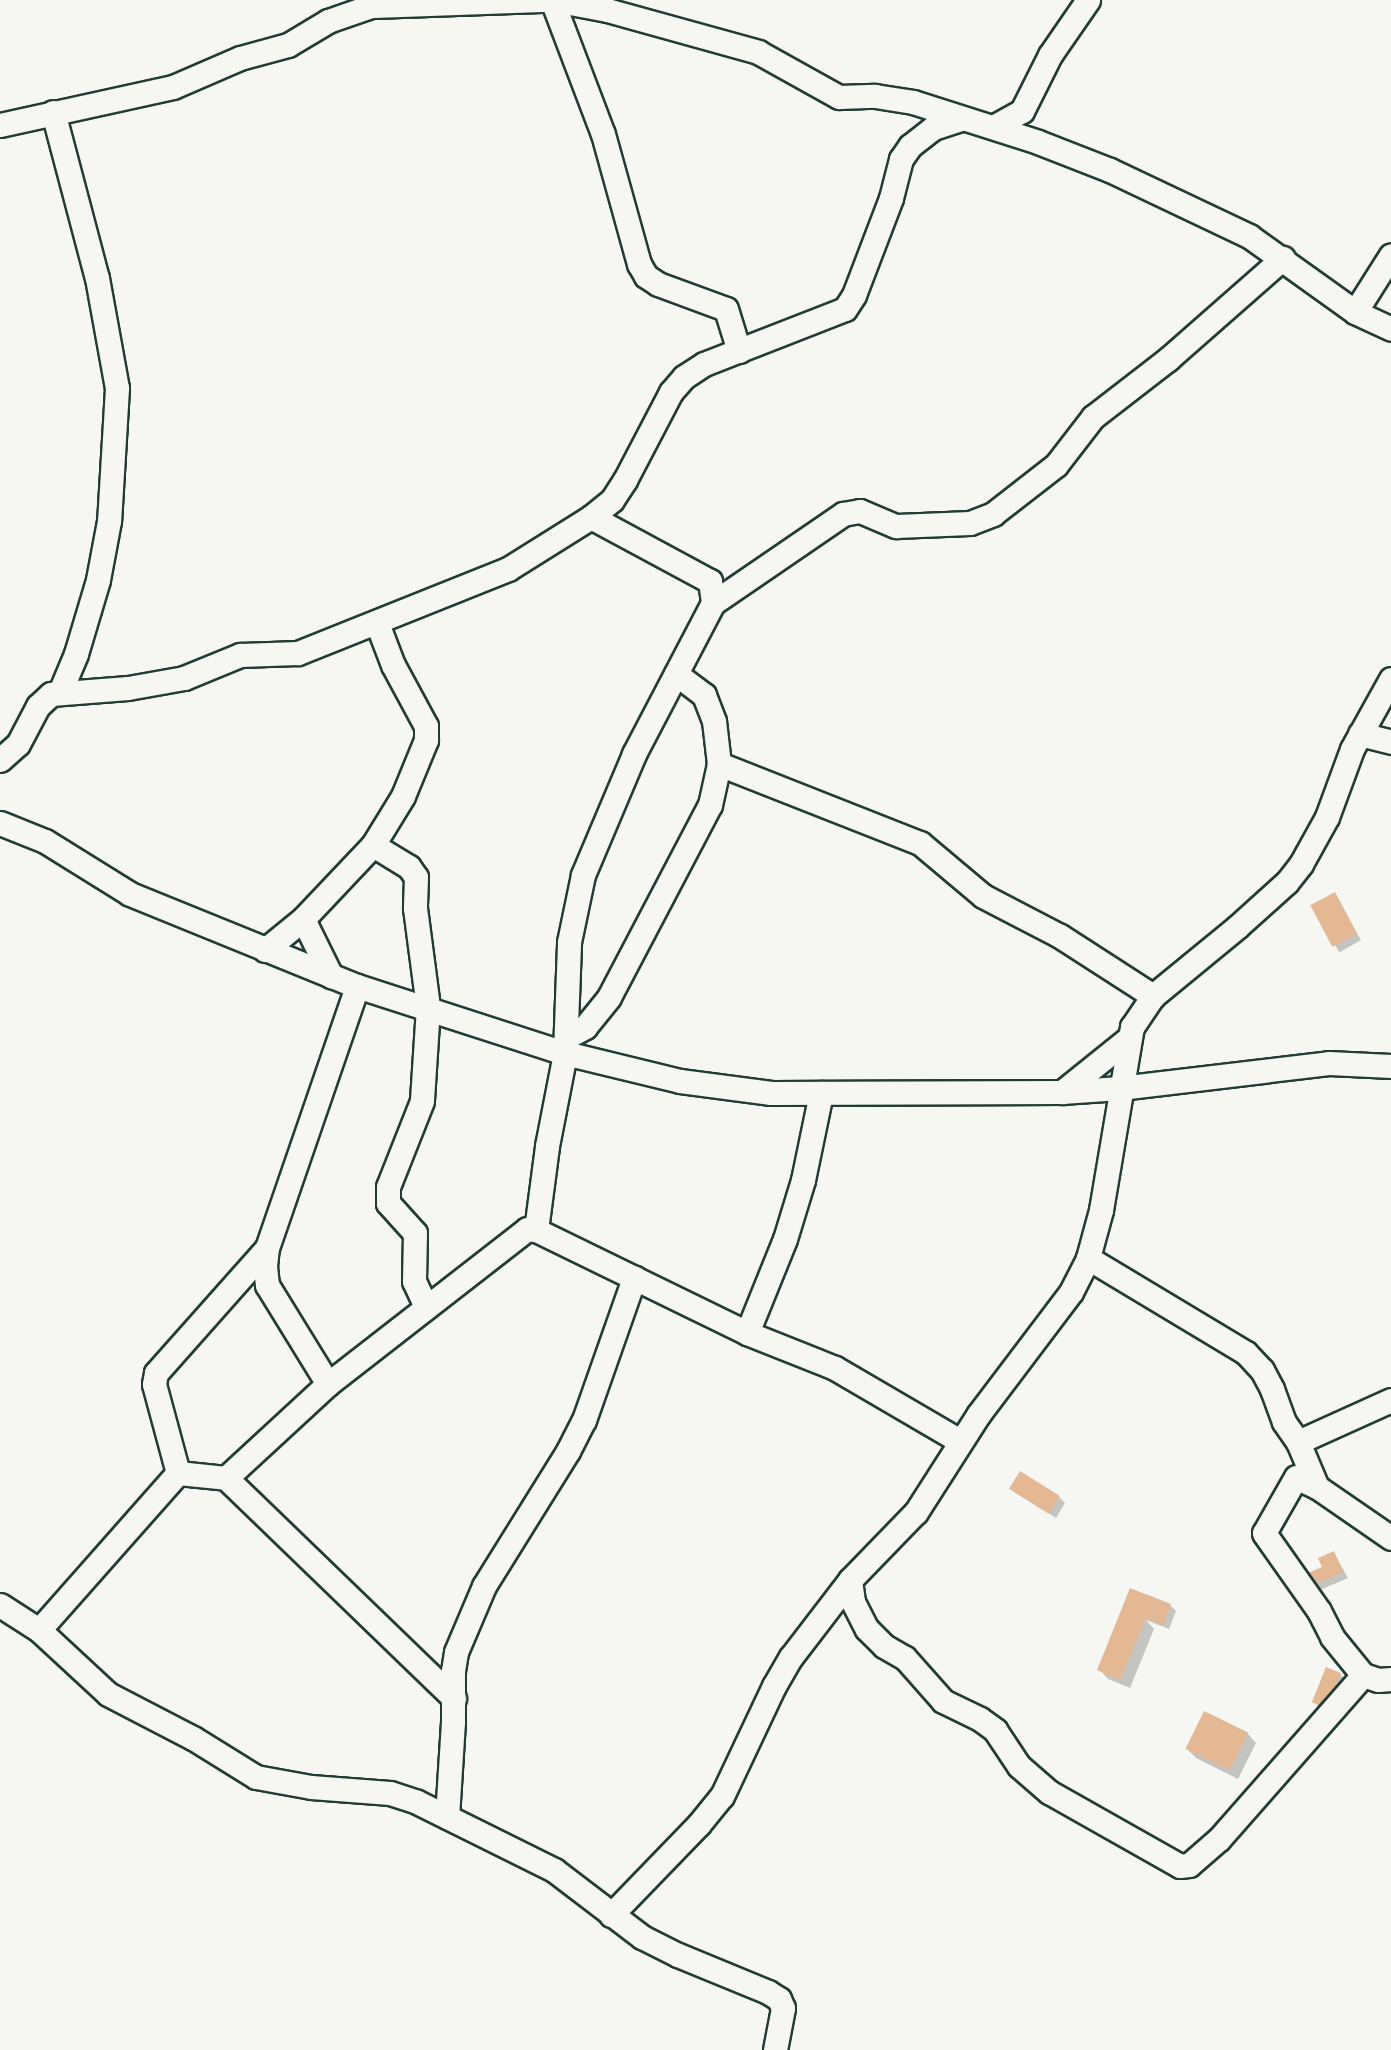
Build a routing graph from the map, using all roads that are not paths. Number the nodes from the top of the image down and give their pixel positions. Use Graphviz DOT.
graph roads {
  1 [pos="544,0"];
  2 [pos="553,0"];
  3 [pos="1088,0"];
  4 [pos="1022,111"];
  5 [pos="53,112"];
  6 [pos="961,119"];
  7 [pos="0,125"];
  8 [pos="993,127"];
  9 [pos="1038,142"];
  10 [pos="1391,255"];
  11 [pos="1283,258"];
  12 [pos="1355,312"];
  13 [pos="1391,329"];
  14 [pos="740,351"];
  15 [pos="591,517"];
  16 [pos="713,603"];
  17 [pos="377,623"];
  18 [pos="676,674"];
  19 [pos="1391,679"];
  20 [pos="60,692"];
  21 [pos="1360,734"];
  22 [pos="1391,742"];
  23 [pos="0,760"];
  24 [pos="719,764"];
  25 [pos="0,823"];
  26 [pos="373,845"];
  27 [pos="303,919"];
  28 [pos="265,950"];
  29 [pos="331,976"];
  30 [pos="357,986"];
  31 [pos="1153,996"];
  32 [pos="428,1007"];
  33 [pos="1128,1039"];
  34 [pos="566,1045"];
  35 [pos="1391,1066"];
  36 [pos="1120,1088"];
  37 [pos="1062,1092"];
  38 [pos="821,1093"];
  39 [pos="536,1230"];
  40 [pos="267,1248"];
  41 [pos="1088,1258"];
  42 [pos="634,1278"];
  43 [pos="426,1307"];
  44 [pos="747,1334"];
  45 [pos="328,1384"];
  46 [pos="1391,1400"];
  47 [pos="960,1441"];
  48 [pos="1298,1442"];
  49 [pos="178,1473"];
  50 [pos="226,1478"];
  51 [pos="1317,1487"];
  52 [pos="1391,1538"];
  53 [pos="850,1580"];
  54 [pos="0,1605"];
  55 [pos="39,1630"];
  56 [pos="1363,1675"];
  57 [pos="1391,1679"];
  58 [pos="454,1698"];
  59 [pos="447,1816"];
  60 [pos="611,1915"];
  61 [pos="775,2050"];
  1 -- 5 [label="street"];
  2 -- 6 [label="street"];
  2 -- 14 [label="street"];
  3 -- 4 [label="street"];
  4 -- 8 [label="street"];
  4 -- 9 [label="street"];
  5 -- 7 [label="street"];
  5 -- 20 [label="street"];
  6 -- 8 [label="street"];
  6 -- 14 [label="street"];
  8 -- 9 [label="street"];
  9 -- 11 [label="street"];
  10 -- 12 [label="street"];
  11 -- 12 [label="street"];
  11 -- 16 [label="street"];
  12 -- 13 [label="street"];
  14 -- 15 [label="street"];
  15 -- 16 [label="street"];
  15 -- 17 [label="street"];
  16 -- 18 [label="street"];
  17 -- 20 [label="street"];
  17 -- 26 [label="street"];
  18 -- 24 [label="street"];
  18 -- 34 [label="street"];
  19 -- 21 [label="street"];
  20 -- 23 [label="street"];
  21 -- 22 [label="street"];
  21 -- 31 [label="street"];
  24 -- 31 [label="street"];
  24 -- 34 [label="street"];
  25 -- 28 [label="street"];
  26 -- 27 [label="street"];
  26 -- 32 [label="street"];
  27 -- 28 [label="street"];
  27 -- 29 [label="street"];
  28 -- 29 [label="street"];
  29 -- 30 [label="street"];
  30 -- 32 [label="street"];
  30 -- 40 [label="street"];
  31 -- 33 [label="street"];
  32 -- 34 [label="street"];
  32 -- 43 [label="street"];
  33 -- 36 [label="street"];
  33 -- 37 [label="street"];
  34 -- 38 [label="street"];
  34 -- 39 [label="street"];
  35 -- 36 [label="street"];
  36 -- 37 [label="street"];
  36 -- 41 [label="street"];
  37 -- 38 [label="street"];
  38 -- 44 [label="street"];
  39 -- 42 [label="street"];
  39 -- 43 [label="street"];
  40 -- 45 [label="street"];
  40 -- 49 [label="street"];
  41 -- 47 [label="street"];
  41 -- 48 [label="street"];
  42 -- 44 [label="street"];
  42 -- 58 [label="street"];
  43 -- 45 [label="street"];
  44 -- 47 [label="street"];
  45 -- 50 [label="street"];
  46 -- 48 [label="street"];
  47 -- 53 [label="street"];
  48 -- 51 [label="street"];
  49 -- 50 [label="street"];
  49 -- 55 [label="street"];
  50 -- 58 [label="street"];
  51 -- 52 [label="street"];
  51 -- 56 [label="street"];
  53 -- 56 [label="street"];
  53 -- 60 [label="street"];
  54 -- 55 [label="street"];
  55 -- 59 [label="street"];
  56 -- 57 [label="street"];
  58 -- 59 [label="street"];
  59 -- 60 [label="street"];
  60 -- 61 [label="street"];
}
